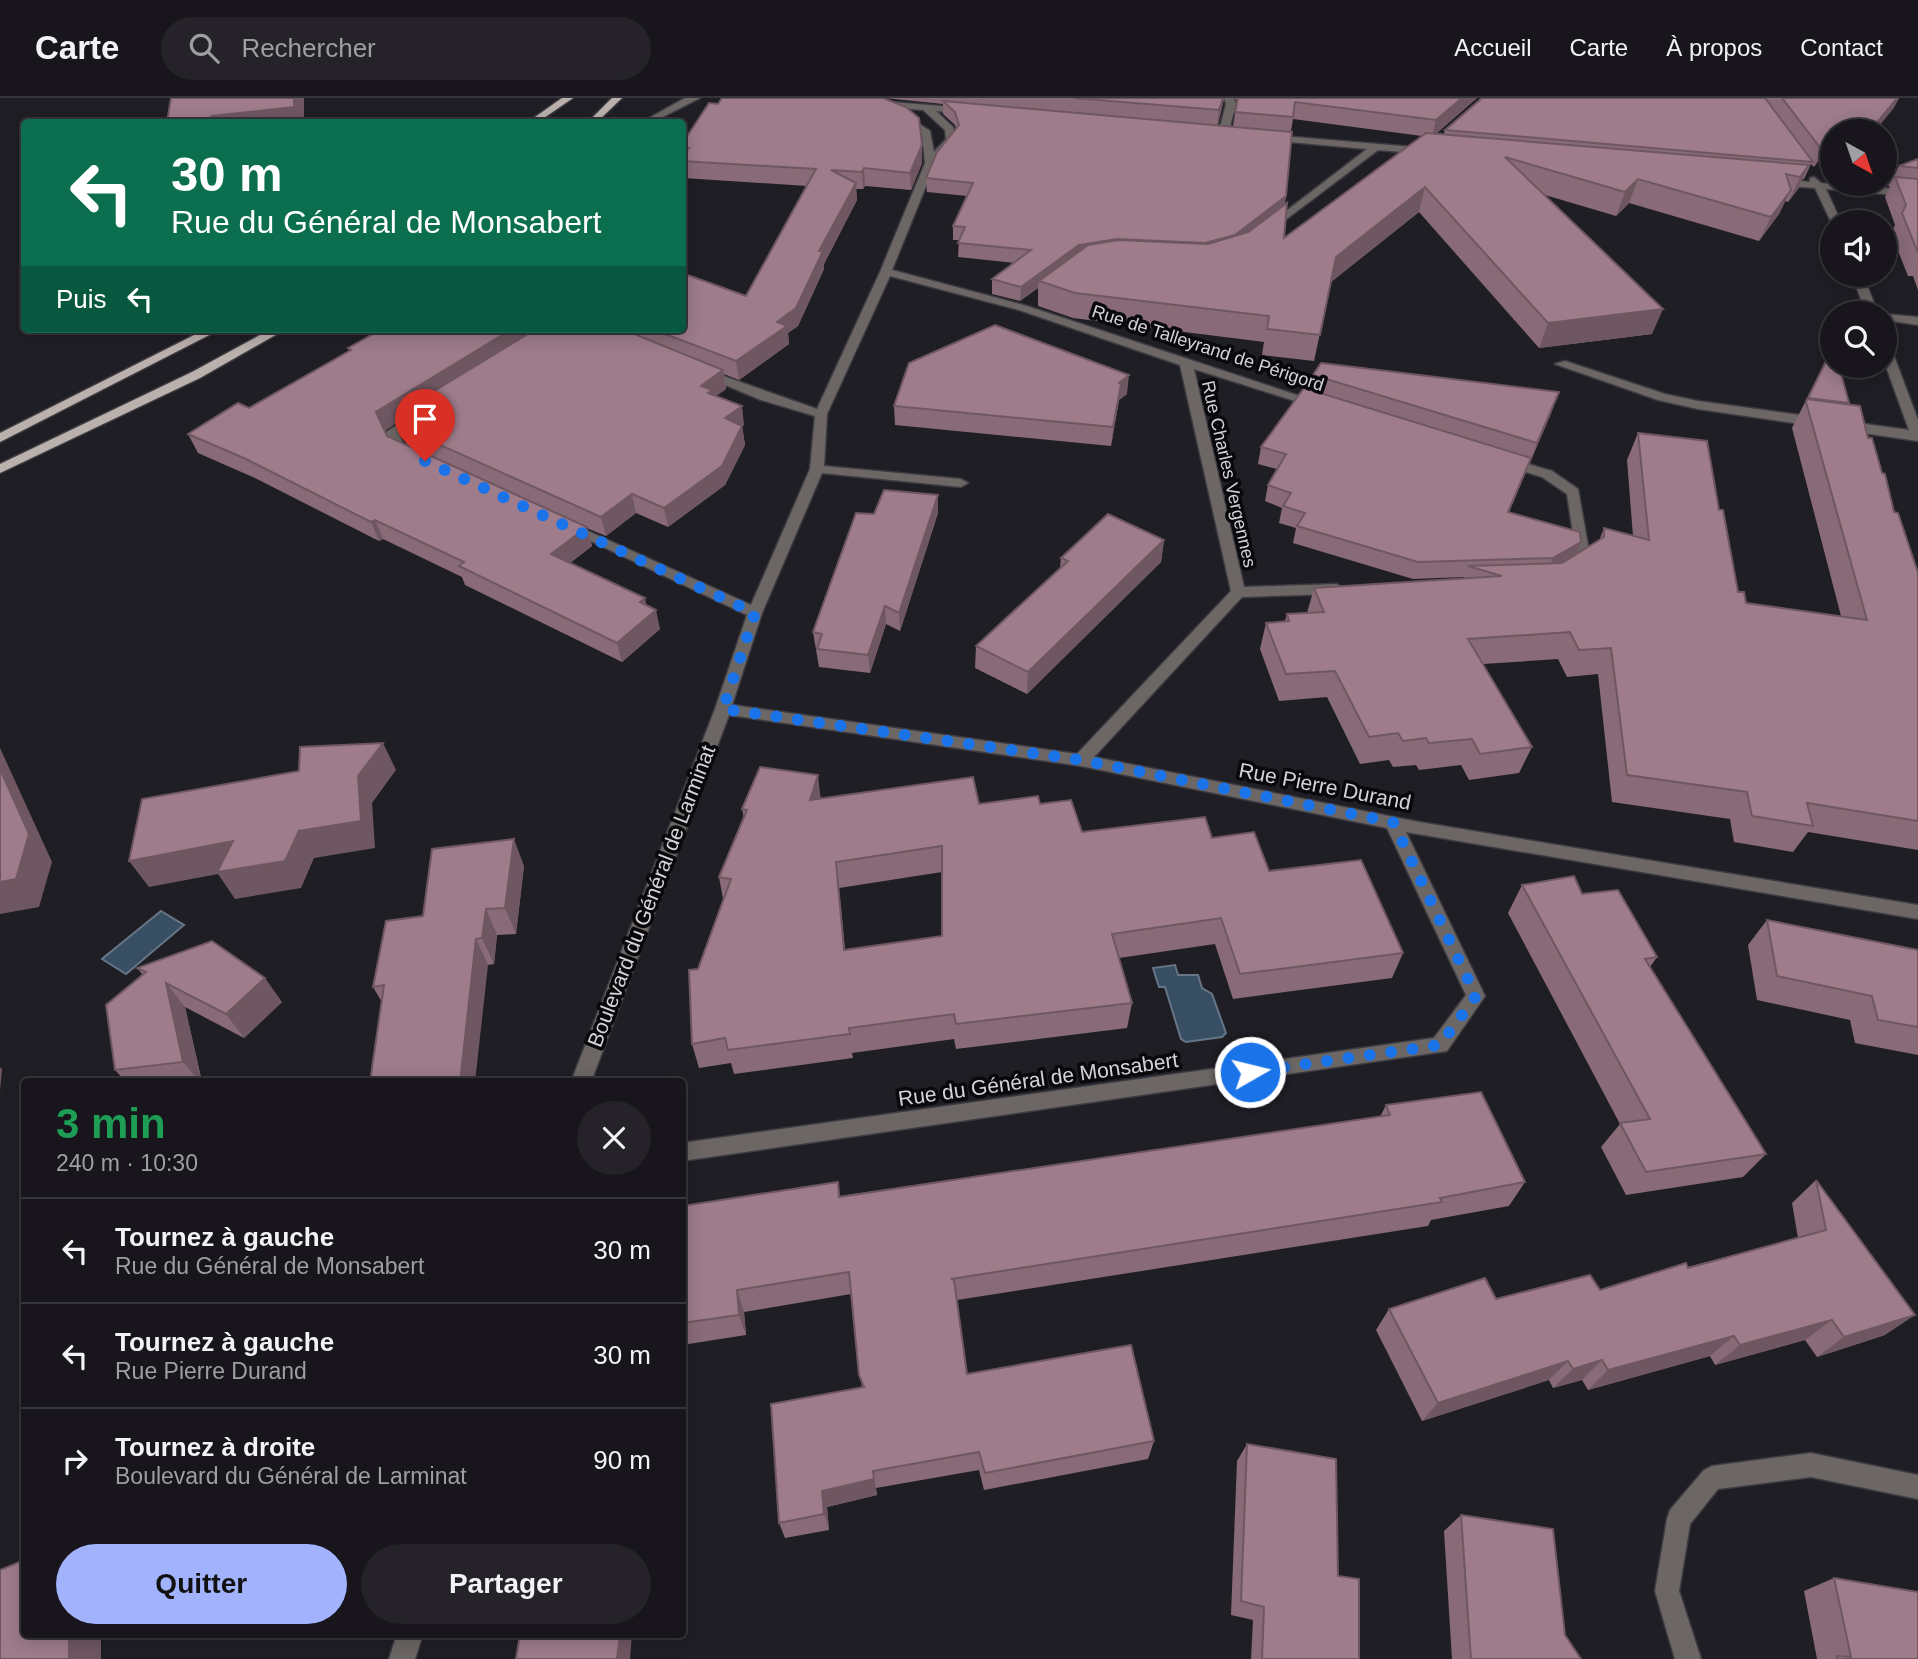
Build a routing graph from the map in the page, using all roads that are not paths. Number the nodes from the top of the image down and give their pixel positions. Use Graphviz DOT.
graph roads {
  1 [pos="568,98"];
  2 [pos="617,98"];
  3 [pos="695,98"];
  4 [pos="1228,98"];
  5 [pos="926,108"];
  6 [pos="978,112"];
  7 [pos="536,119"];
  8 [pos="595,119"];
  9 [pos="652,119"];
  10 [pos="1210,132"];
  11 [pos="1223,134"];
  12 [pos="1237,135"];
  13 [pos="1251,136"];
  14 [pos="1376,147"];
  15 [pos="1438,147"];
  16 [pos="930,163"];
  17 [pos="1803,165"];
  18 [pos="1763,181"];
  19 [pos="1818,186"];
  20 [pos="1918,194"];
  21 [pos="1830,210"];
  22 [pos="1256,239"];
  23 [pos="886,272"];
  24 [pos="1897,318"];
  25 [pos="1918,321"];
  26 [pos="208,333"];
  27 [pos="273,333"];
  28 [pos="1186,363"];
  29 [pos="1561,364"];
  30 [pos="689,368"];
  31 [pos="1896,378"];
  32 [pos="437,404"];
  33 [pos="1333,408"];
  34 [pos="821,414"];
  35 [pos="1918,436"];
  36 [pos="0,438"];
  37 [pos="1493,458"];
  38 [pos="425,461"];
  39 [pos="0,469"];
  40 [pos="817,469"];
  41 [pos="961,482"];
  42 [pos="552,520"];
  43 [pos="1561,576"];
  44 [pos="1346,589"];
  45 [pos="1238,592"];
  46 [pos="755,613"];
  47 [pos="723,709"];
  48 [pos="1081,760"];
  49 [pos="1393,822"];
  50 [pos="1918,912"];
  51 [pos="582,1078"];
  52 [pos="686,1151"];
  53 [pos="1918,1487"];
  54 [pos="409,1638"];
  55 [pos="402,1659"];
  56 [pos="1688,1659"];
  1 -- 7 [label="main road"];
  2 -- 8 [label="main road"];
  3 -- 9 [label="street"];
  4 -- 11 [label="street"];
  5 -- 6 [label="street"];
  5 -- 16 [label="street, Boulevard du Général de Larminat"];
  5 -- 16 [label="street"];
  10 -- 11 [label="street"];
  11 -- 12 [label="street"];
  13 -- 14 [label="street"];
  14 -- 15 [label="street"];
  14 -- 22 [label="street"];
  16 -- 23 [label="street, Boulevard du Général de Larminat"];
  17 -- 19 [label="street"];
  18 -- 19 [label="street"];
  19 -- 20 [label="street"];
  19 -- 21 [label="street"];
  23 -- 28 [label="street, Rue de Talleyrand de Périgord"];
  23 -- 34 [label="street, Boulevard du Général de Larminat"];
  24 -- 25 [label="street"];
  26 -- 36 [label="main road"];
  27 -- 39 [label="main road"];
  28 -- 33 [label="street, Rue de Talleyrand de Périgord"];
  28 -- 45 [label="street, Rue Charles Vergennes"];
  29 -- 35 [label="street"];
  30 -- 34 [label="street"];
  31 -- 35 [label="street"];
  32 -- 38 [label="street"];
  34 -- 40 [label="street, Boulevard du Général de Larminat"];
  37 -- 43 [label="street"];
  40 -- 41 [label="street"];
  40 -- 46 [label="street, Boulevard du Général de Larminat"];
  42 -- 46 [label="street"];
  44 -- 45 [label="street"];
  45 -- 48 [label="street"];
  46 -- 47 [label="street, Boulevard du Général de Larminat"];
  47 -- 48 [label="street, Rue Pierre Durand"];
  47 -- 51 [label="street, Boulevard du Général de Larminat"];
  48 -- 49 [label="street, Rue Pierre Durand"];
  49 -- 50 [label="street, Rue Pierre Durand"];
  49 -- 52 [label="street, Rue du Général de Monsabert"];
  53 -- 56 [label="street"];
  54 -- 55 [label="street"];
}
